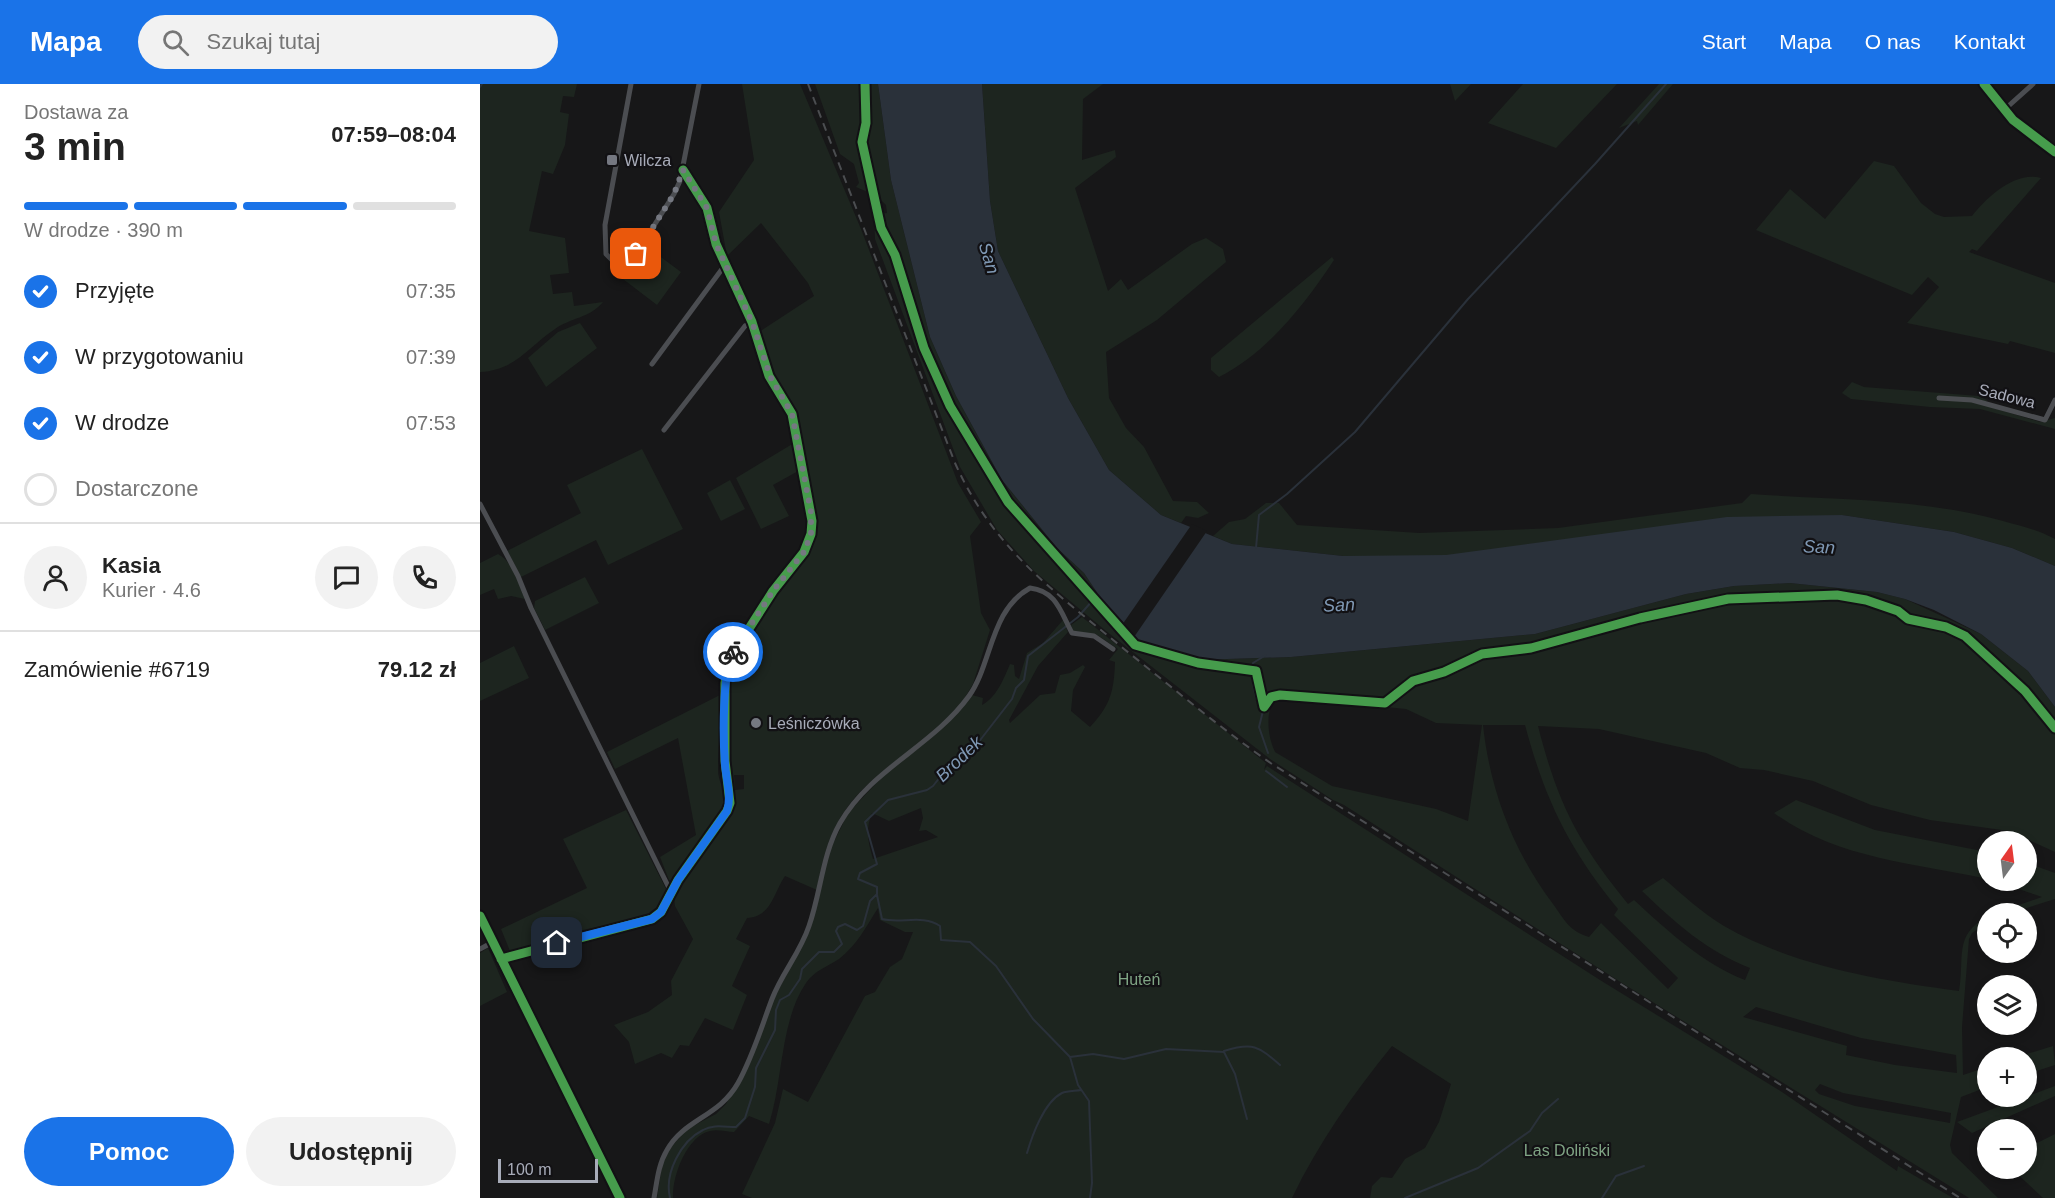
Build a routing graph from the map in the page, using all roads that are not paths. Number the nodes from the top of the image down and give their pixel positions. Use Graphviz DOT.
graph roads {
  1 [pos="631,84"];
  2 [pos="699,84"];
  3 [pos="1984,84"];
  4 [pos="2033,84"];
  5 [pos="2004,110"];
  6 [pos="2055,152"];
  7 [pos="683,170"];
  8 [pos="725,266"];
  9 [pos="752,322"];
  10 [pos="652,364"];
  11 [pos="1939,398"];
  12 [pos="2055,400"];
  13 [pos="664,430"];
  14 [pos="480,504"];
  15 [pos="1113,650"];
  16 [pos="671,892"];
  17 [pos="480,916"];
  18 [pos="493,942"];
  19 [pos="480,949"];
  20 [pos="501,959"];
  21 [pos="620,1198"];
  22 [pos="654,1198"];
  1 -- 7 [label="street"];
  2 -- 7 [label="street"];
  3 -- 5 [label="main road"];
  4 -- 5 [label="street"];
  5 -- 6 [label="main road"];
  7 -- 8 [label="street"];
  8 -- 9 [label="street"];
  8 -- 10 [label="street"];
  9 -- 13 [label="street"];
  9 -- 16 [label="street"];
  11 -- 12 [label="street, Sadowa"];
  14 -- 16 [label="street"];
  15 -- 22 [label="street"];
  16 -- 20 [label="street"];
  17 -- 18 [label="main road"];
  18 -- 19 [label="street"];
  18 -- 20 [label="main road"];
  20 -- 21 [label="main road"];
}
